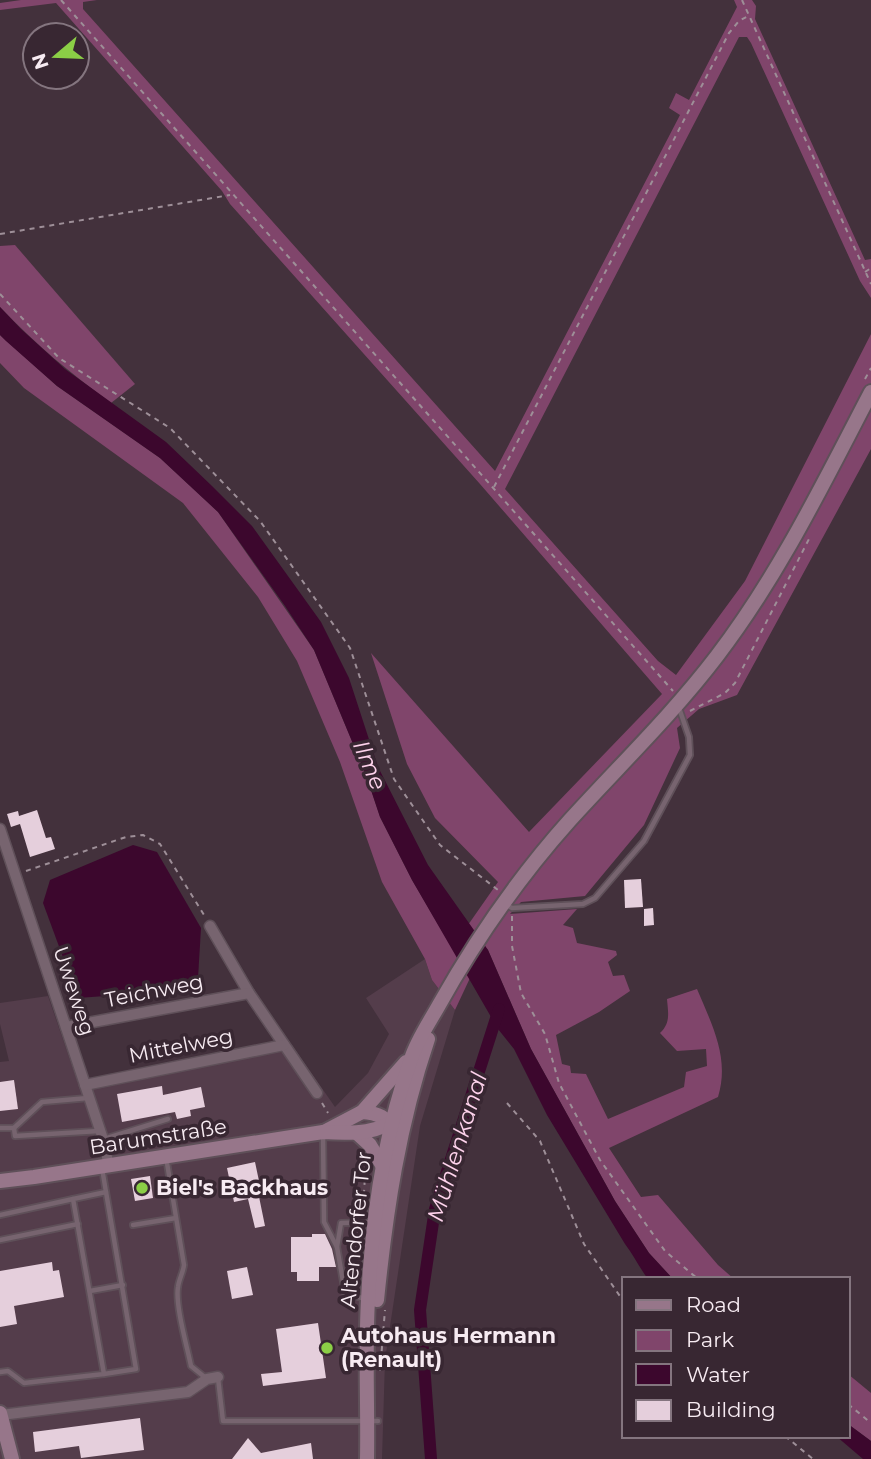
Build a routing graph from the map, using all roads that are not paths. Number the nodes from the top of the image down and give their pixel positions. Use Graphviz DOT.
graph roads {
  1 [pos="868,386"];
  2 [pos="678,705"];
  3 [pos="0,830"];
  4 [pos="507,903"];
  5 [pos="210,926"];
  6 [pos="249,993"];
  7 [pos="440,1003"];
  8 [pos="66,1027"];
  9 [pos="284,1045"];
  10 [pos="412,1056"];
  11 [pos="85,1085"];
  12 [pos="317,1093"];
  13 [pos="89,1098"];
  14 [pos="362,1112"];
  15 [pos="406,1114"];
  16 [pos="168,1119"];
  17 [pos="391,1124"];
  18 [pos="0,1128"];
  19 [pos="14,1128"];
  20 [pos="323,1132"];
  21 [pos="358,1134"];
  22 [pos="102,1135"];
  23 [pos="400,1141"];
  24 [pos="166,1157"];
  25 [pos="382,1165"];
  26 [pos="105,1166"];
  27 [pos="0,1181"];
  28 [pos="106,1192"];
  29 [pos="73,1199"];
  30 [pos="0,1215"];
  31 [pos="176,1218"];
  32 [pos="374,1222"];
  33 [pos="78,1224"];
  34 [pos="134,1225"];
  35 [pos="0,1240"];
  36 [pos="337,1247"];
  37 [pos="123,1285"];
  38 [pos="90,1291"];
  39 [pos="368,1300"];
  40 [pos="0,1371"];
  41 [pos="104,1374"];
  42 [pos="218,1377"];
  43 [pos="207,1379"];
  44 [pos="374,1385"];
  45 [pos="0,1414"];
  46 [pos="373,1421"];
  47 [pos="12,1459"];
  48 [pos="367,1459"];
  1 -- 2 [label="main road, Altendorfer Tor"];
  2 -- 4 [label="main road, Altendorfer Tor"];
  2 -- 4 [label="lane"];
  3 -- 8 [label="street, Uweweg"];
  4 -- 7 [label="main road, Altendorfer Tor"];
  5 -- 6 [label="street"];
  6 -- 8 [label="street, Teichweg"];
  6 -- 9 [label="street"];
  7 -- 10 [label="main road, Altendorfer Tor"];
  7 -- 15 [label="main road, Altendorfer Tor"];
  8 -- 11 [label="street, Uweweg"];
  9 -- 11 [label="street, Mittelweg"];
  9 -- 12 [label="street"];
  10 -- 14 [label="main road, Barumstraße"];
  10 -- 17 [label="main road, Altendorfer Tor"];
  11 -- 13 [label="street, Uweweg"];
  13 -- 19 [label="lane"];
  13 -- 22 [label="street, Uweweg"];
  14 -- 17 [label="main road"];
  14 -- 20 [label="main road, Barumstraße"];
  15 -- 17 [label="main road, Barumstraße"];
  15 -- 23 [label="main road, Altendorfer Tor"];
  16 -- 22 [label="lane"];
  17 -- 21 [label="main road, Barumstraße"];
  17 -- 23 [label="main road"];
  17 -- 25 [label="main road, Altendorfer Tor"];
  18 -- 19 [label="lane"];
  19 -- 22 [label="lane"];
  20 -- 21 [label="main road, Barumstraße"];
  20 -- 24 [label="main road, Barumstraße"];
  20 -- 36 [label="lane"];
  21 -- 25 [label="main road"];
  22 -- 26 [label="street, Uweweg"];
  23 -- 44 [label="main road, Altendorfer Tor"];
  24 -- 26 [label="main road, Barumstraße"];
  24 -- 31 [label="lane"];
  25 -- 32 [label="main road, Altendorfer Tor"];
  26 -- 27 [label="main road, Barumstraße"];
  26 -- 28 [label="lane"];
  28 -- 29 [label="lane"];
  28 -- 37 [label="lane"];
  29 -- 30 [label="lane"];
  29 -- 33 [label="lane"];
  31 -- 34 [label="lane"];
  31 -- 43 [label="lane"];
  32 -- 36 [label="lane"];
  32 -- 39 [label="main road, Altendorfer Tor"];
  33 -- 35 [label="lane"];
  33 -- 38 [label="lane"];
  36 -- 39 [label="lane"];
  37 -- 38 [label="lane"];
  37 -- 41 [label="lane"];
  38 -- 41 [label="lane"];
  39 -- 44 [label="main road, Altendorfer Tor"];
  40 -- 41 [label="lane"];
  42 -- 43 [label="street"];
  42 -- 46 [label="lane"];
  43 -- 45 [label="street"];
  44 -- 46 [label="main road, Altendorfer Tor"];
  45 -- 47 [label="main road"];
  46 -- 48 [label="main road, Altendorfer Tor"];
}
